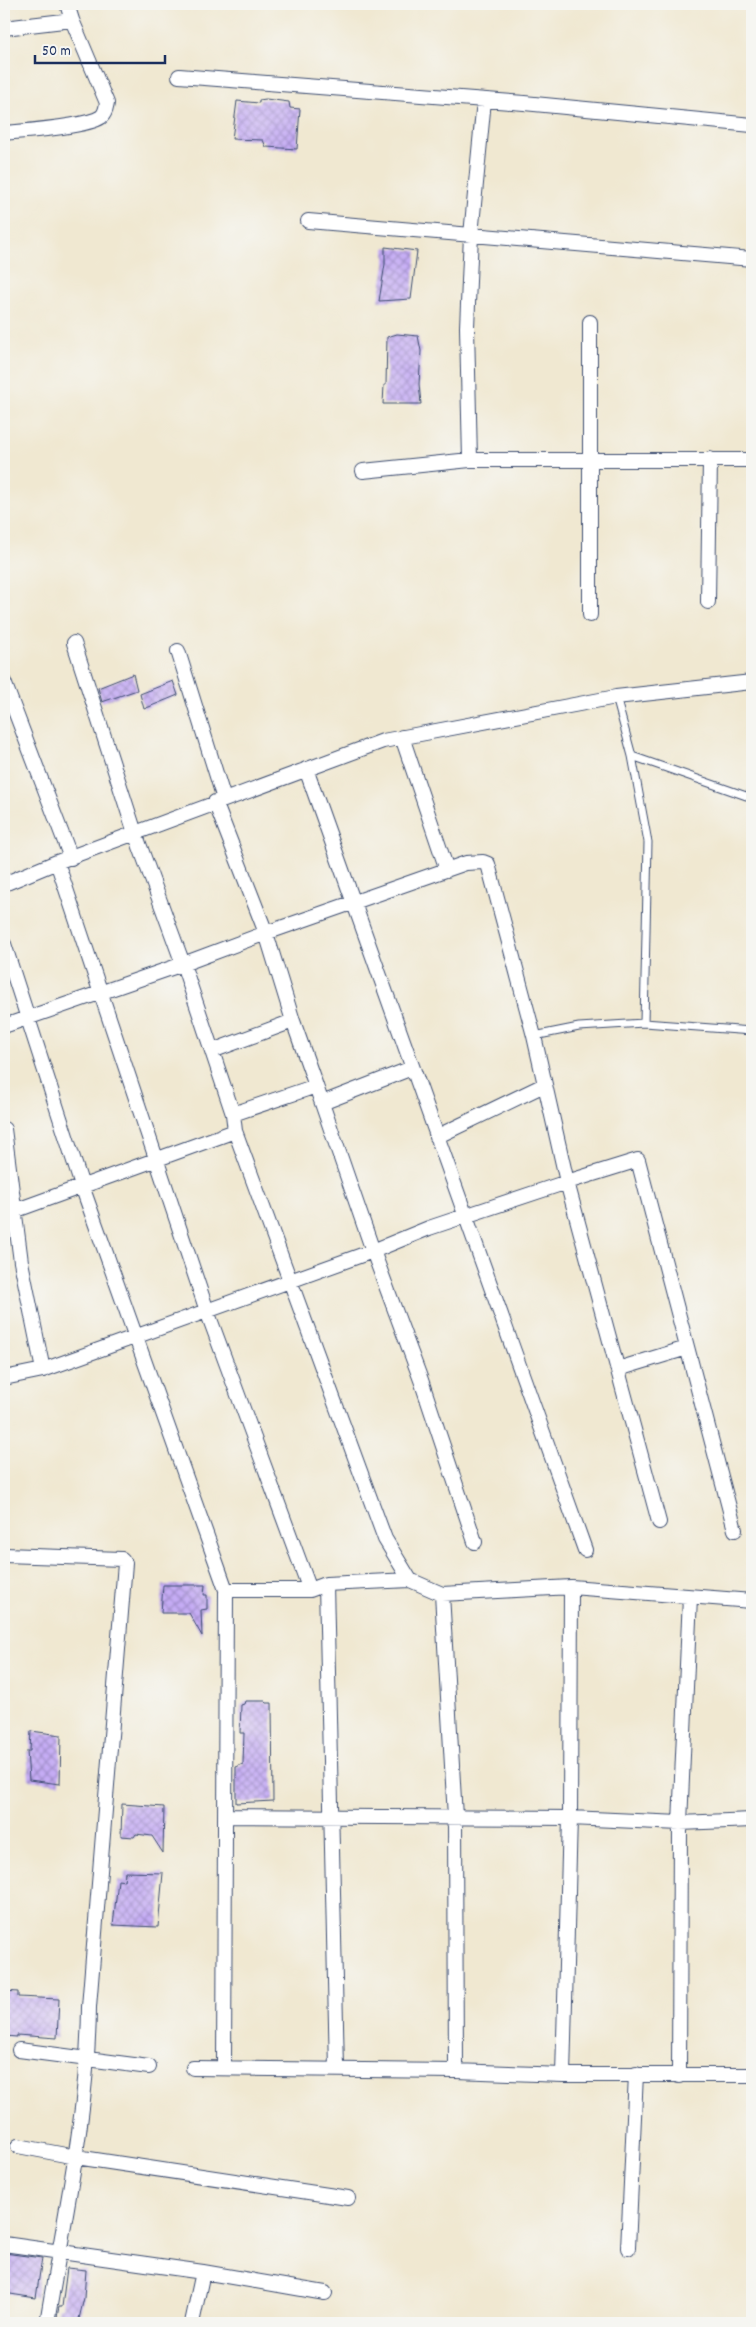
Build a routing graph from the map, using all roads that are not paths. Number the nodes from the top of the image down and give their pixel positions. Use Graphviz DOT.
graph roads {
  1 [pos="67,4"];
  2 [pos="72,20"];
  3 [pos="4,28"];
  4 [pos="179,76"];
  5 [pos="484,100"];
  6 [pos="752,125"];
  7 [pos="4,133"];
  8 [pos="308,221"];
  9 [pos="471,235"];
  10 [pos="752,259"];
  11 [pos="590,322"];
  12 [pos="710,459"];
  13 [pos="470,460"];
  14 [pos="590,460"];
  15 [pos="752,460"];
  16 [pos="363,471"];
  17 [pos="708,602"];
  18 [pos="590,615"];
  19 [pos="74,643"];
  20 [pos="178,651"];
  21 [pos="4,682"];
  22 [pos="752,682"];
  23 [pos="616,697"];
  24 [pos="402,737"];
  25 [pos="632,756"];
  26 [pos="306,769"];
  27 [pos="752,798"];
  28 [pos="220,801"];
  29 [pos="136,833"];
  30 [pos="71,858"];
  31 [pos="56,862"];
  32 [pos="447,870"];
  33 [pos="4,884"];
  34 [pos="354,903"];
  35 [pos="266,933"];
  36 [pos="4,944"];
  37 [pos="183,964"];
  38 [pos="99,993"];
  39 [pos="27,1018"];
  40 [pos="293,1021"];
  41 [pos="644,1023"];
  42 [pos="4,1026"];
  43 [pos="752,1031"];
  44 [pos="534,1036"];
  45 [pos="212,1051"];
  46 [pos="412,1068"];
  47 [pos="544,1084"];
  48 [pos="316,1086"];
  49 [pos="322,1103"];
  50 [pos="233,1114"];
  51 [pos="4,1129"];
  52 [pos="235,1131"];
  53 [pos="436,1136"];
  54 [pos="155,1158"];
  55 [pos="567,1182"];
  56 [pos="82,1186"];
  57 [pos="14,1211"];
  58 [pos="464,1216"];
  59 [pos="373,1251"];
  60 [pos="292,1281"];
  61 [pos="207,1311"];
  62 [pos="136,1336"];
  63 [pos="687,1348"];
  64 [pos="618,1369"];
  65 [pos="43,1370"];
  66 [pos="4,1378"];
  67 [pos="659,1522"];
  68 [pos="735,1530"];
  69 [pos="475,1542"];
  70 [pos="584,1550"];
  71 [pos="4,1555"];
  72 [pos="410,1580"];
  73 [pos="326,1584"];
  74 [pos="571,1587"];
  75 [pos="226,1590"];
  76 [pos="310,1590"];
  77 [pos="442,1594"];
  78 [pos="690,1597"];
  79 [pos="752,1601"];
  80 [pos="226,1816"];
  81 [pos="331,1816"];
  82 [pos="455,1817"];
  83 [pos="570,1818"];
  84 [pos="752,1820"];
  85 [pos="680,1823"];
  86 [pos="19,2050"];
  87 [pos="88,2059"];
  88 [pos="149,2067"];
  89 [pos="193,2068"];
  90 [pos="224,2068"];
  91 [pos="337,2069"];
  92 [pos="456,2071"];
  93 [pos="636,2074"];
  94 [pos="563,2075"];
  95 [pos="752,2075"];
  96 [pos="679,2076"];
  97 [pos="18,2146"];
  98 [pos="76,2157"];
  99 [pos="348,2198"];
  100 [pos="4,2244"];
  101 [pos="628,2248"];
  102 [pos="59,2251"];
  103 [pos="203,2272"];
  104 [pos="325,2293"];
  105 [pos="47,2323"];
  106 [pos="192,2323"];
  1 -- 2 [label="street"];
  2 -- 3 [label="street"];
  2 -- 7 [label="street"];
  4 -- 5 [label="street"];
  5 -- 6 [label="street"];
  5 -- 9 [label="street"];
  8 -- 9 [label="street"];
  9 -- 10 [label="street"];
  9 -- 13 [label="street"];
  11 -- 14 [label="street"];
  12 -- 14 [label="street"];
  12 -- 15 [label="street"];
  12 -- 17 [label="street"];
  13 -- 14 [label="street"];
  13 -- 16 [label="street"];
  14 -- 18 [label="street"];
  19 -- 29 [label="street"];
  20 -- 28 [label="street"];
  21 -- 30 [label="street"];
  22 -- 23 [label="street"];
  23 -- 24 [label="street"];
  23 -- 25 [label="lane"];
  24 -- 26 [label="street"];
  24 -- 32 [label="street"];
  25 -- 27 [label="lane"];
  25 -- 41 [label="lane"];
  26 -- 28 [label="street"];
  26 -- 34 [label="street"];
  28 -- 29 [label="street"];
  28 -- 35 [label="street"];
  29 -- 30 [label="street"];
  29 -- 37 [label="street"];
  30 -- 31 [label="street"];
  31 -- 33 [label="street"];
  31 -- 38 [label="street"];
  32 -- 34 [label="street"];
  32 -- 44 [label="street"];
  34 -- 35 [label="street"];
  34 -- 46 [label="street"];
  35 -- 37 [label="street"];
  35 -- 40 [label="street"];
  36 -- 39 [label="street"];
  37 -- 38 [label="street"];
  37 -- 45 [label="street"];
  38 -- 39 [label="street"];
  38 -- 54 [label="street"];
  39 -- 42 [label="street"];
  39 -- 56 [label="street"];
  40 -- 45 [label="street"];
  40 -- 48 [label="street"];
  41 -- 43 [label="lane"];
  41 -- 44 [label="lane"];
  44 -- 47 [label="street"];
  45 -- 50 [label="street"];
  46 -- 49 [label="street"];
  46 -- 53 [label="street"];
  47 -- 53 [label="street"];
  47 -- 55 [label="street"];
  48 -- 49 [label="street"];
  48 -- 50 [label="street"];
  49 -- 59 [label="street"];
  50 -- 52 [label="street"];
  51 -- 57 [label="street"];
  52 -- 54 [label="street"];
  52 -- 60 [label="street"];
  53 -- 58 [label="street"];
  54 -- 56 [label="street"];
  54 -- 61 [label="street"];
  55 -- 58 [label="street"];
  55 -- 63 [label="street"];
  55 -- 64 [label="street"];
  56 -- 57 [label="street"];
  56 -- 62 [label="street"];
  57 -- 65 [label="street"];
  58 -- 59 [label="street"];
  58 -- 70 [label="street"];
  59 -- 60 [label="street"];
  59 -- 69 [label="street"];
  60 -- 61 [label="street"];
  60 -- 72 [label="street"];
  61 -- 62 [label="street"];
  61 -- 76 [label="street"];
  62 -- 65 [label="street"];
  62 -- 75 [label="street"];
  63 -- 64 [label="street"];
  63 -- 68 [label="street"];
  64 -- 67 [label="street"];
  65 -- 66 [label="street"];
  71 -- 87 [label="street"];
  72 -- 73 [label="street"];
  72 -- 77 [label="street"];
  73 -- 76 [label="street"];
  73 -- 81 [label="street"];
  74 -- 77 [label="street"];
  74 -- 78 [label="street"];
  74 -- 83 [label="street"];
  75 -- 76 [label="street"];
  75 -- 80 [label="street"];
  77 -- 82 [label="street"];
  78 -- 79 [label="street"];
  78 -- 85 [label="street"];
  80 -- 81 [label="street"];
  80 -- 90 [label="street"];
  81 -- 82 [label="street"];
  81 -- 91 [label="street"];
  82 -- 83 [label="street"];
  82 -- 92 [label="street"];
  83 -- 85 [label="street"];
  83 -- 94 [label="street"];
  84 -- 85 [label="street"];
  85 -- 96 [label="street"];
  86 -- 87 [label="street"];
  87 -- 88 [label="street"];
  87 -- 98 [label="street"];
  89 -- 90 [label="street"];
  90 -- 91 [label="street"];
  91 -- 92 [label="street"];
  92 -- 94 [label="street"];
  93 -- 94 [label="street"];
  93 -- 96 [label="street"];
  93 -- 101 [label="street"];
  95 -- 96 [label="street"];
  97 -- 98 [label="street"];
  98 -- 99 [label="street"];
  98 -- 102 [label="street"];
  100 -- 102 [label="street"];
  102 -- 103 [label="street"];
  102 -- 105 [label="street"];
  103 -- 104 [label="street"];
  103 -- 106 [label="street"];
}
